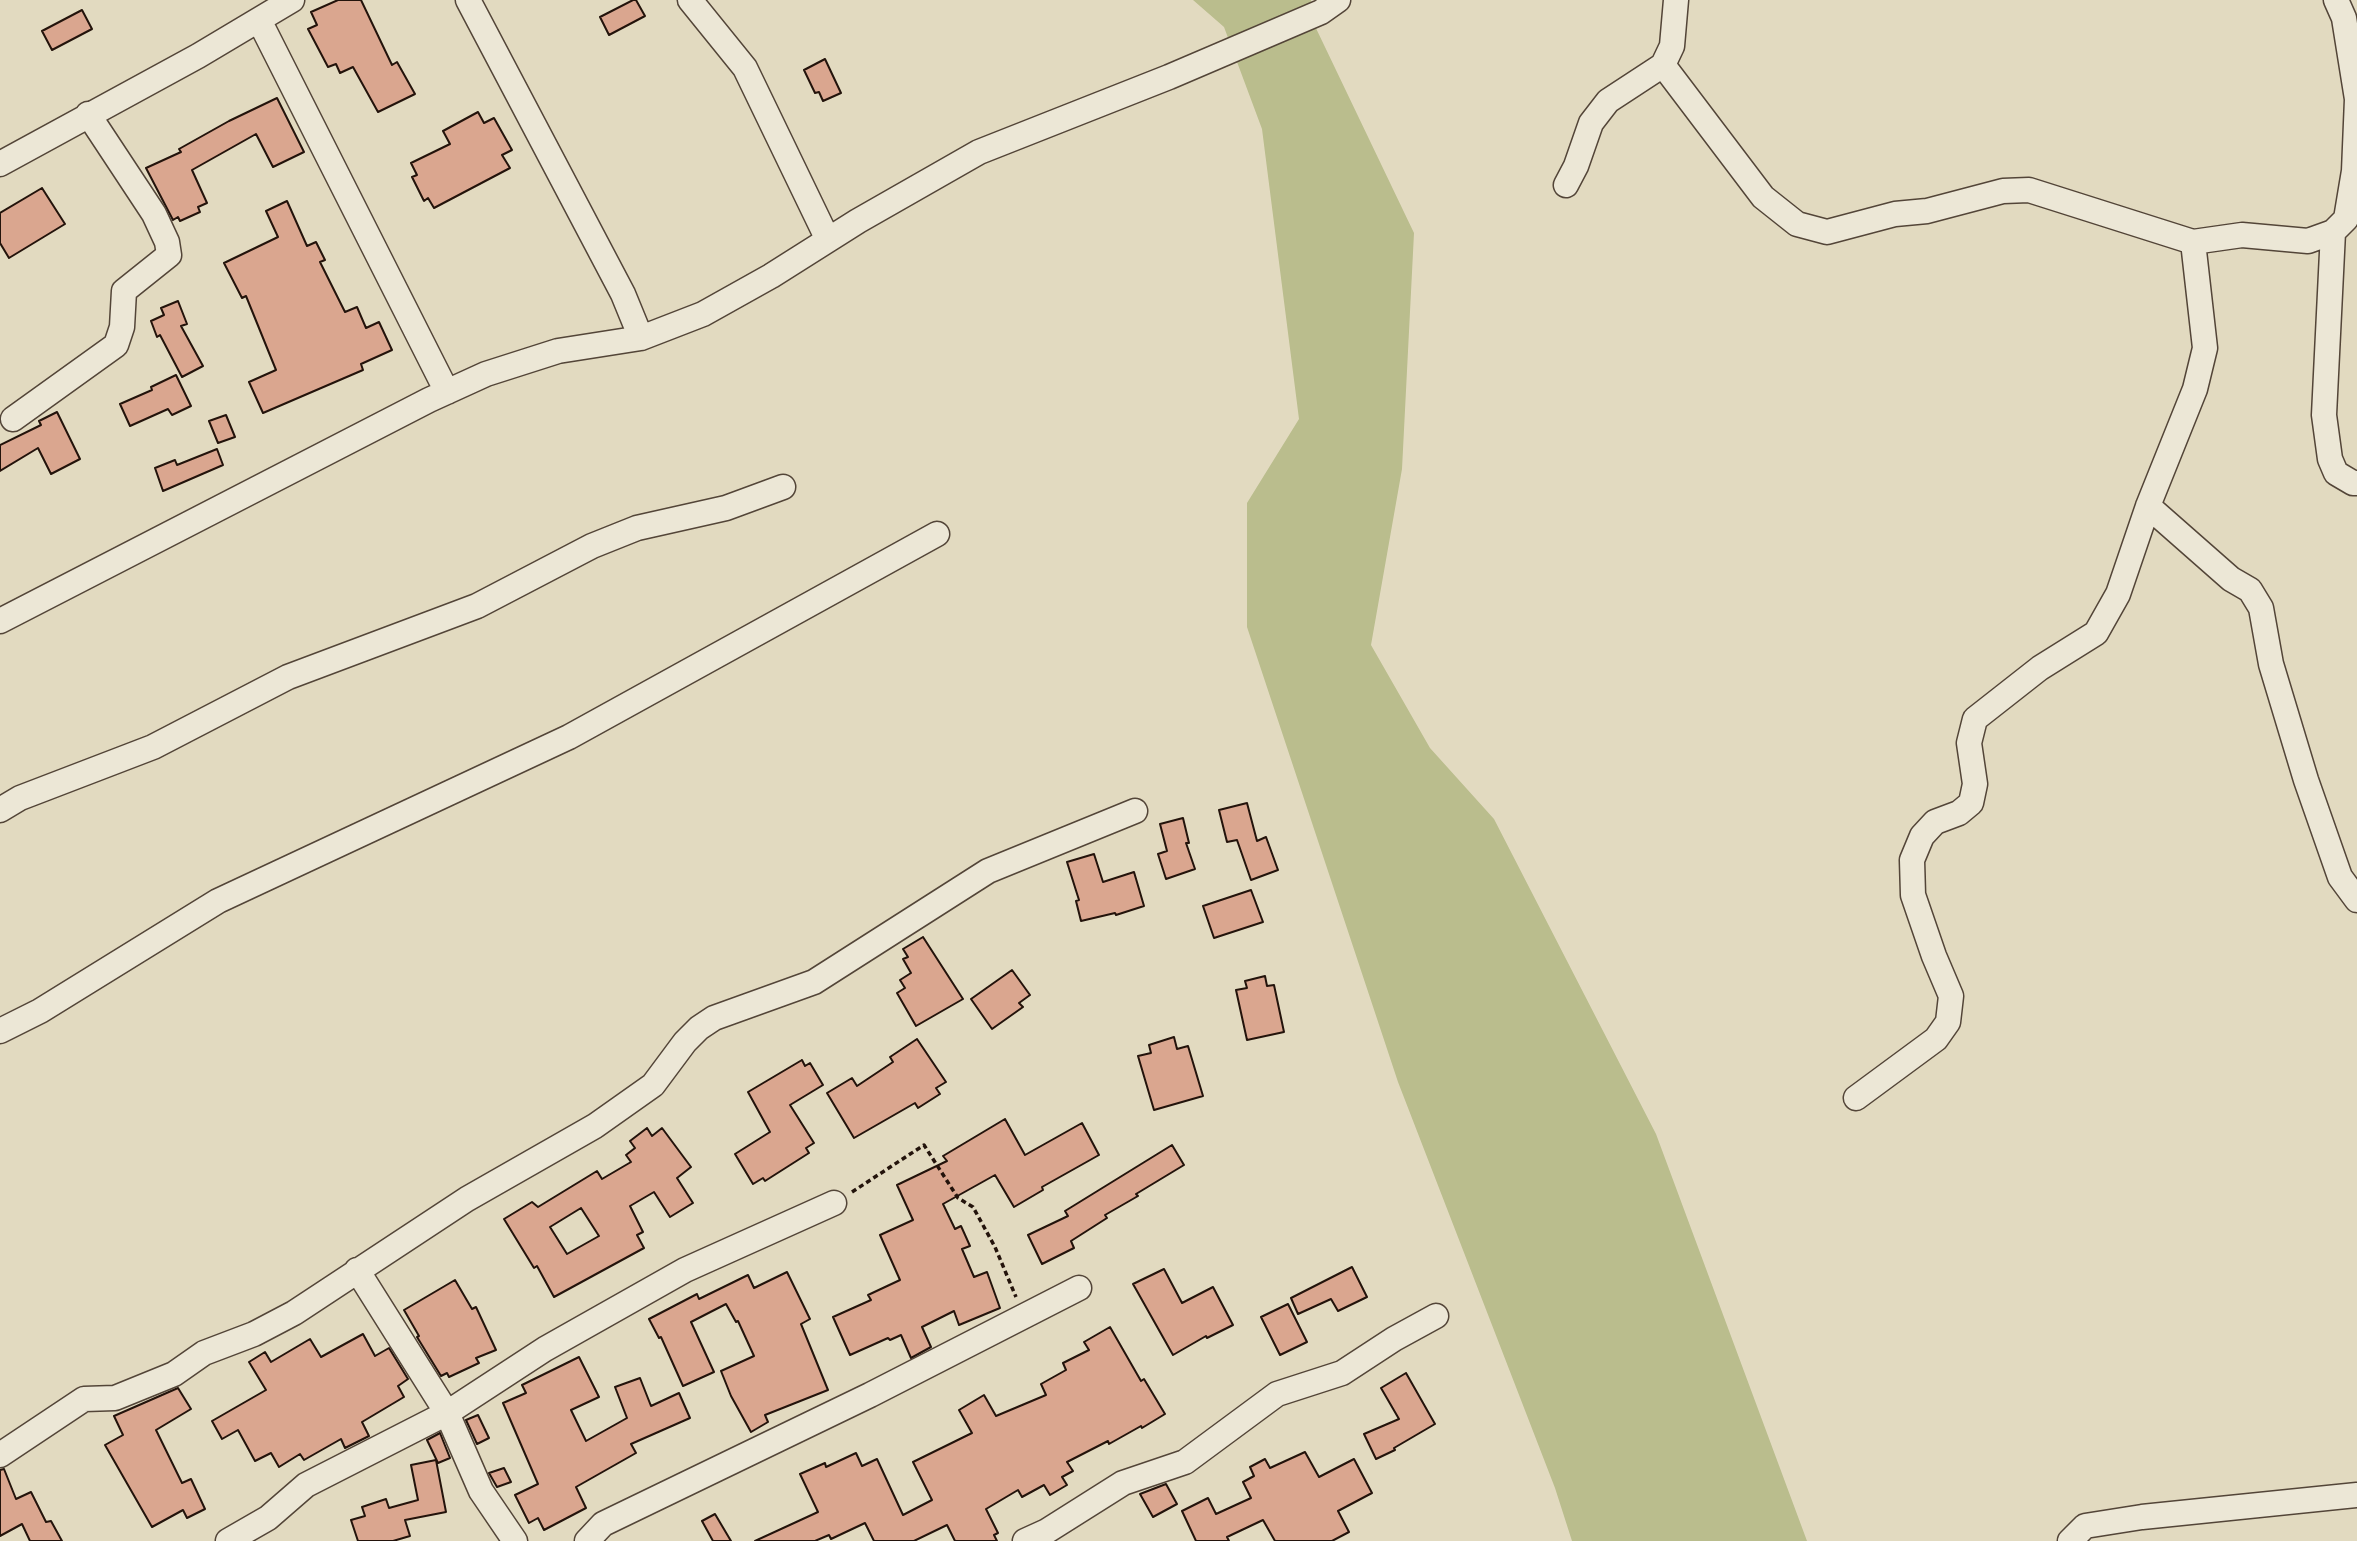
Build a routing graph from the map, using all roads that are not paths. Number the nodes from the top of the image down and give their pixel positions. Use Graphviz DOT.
graph roads {
  1 [pos="292,0"];
  2 [pos="690,0"];
  3 [pos="1338,0"];
  4 [pos="1676,0"];
  5 [pos="2336,0"];
  6 [pos="475,2"];
  7 [pos="259,20"];
  8 [pos="1663,65"];
  9 [pos="2357,99"];
  10 [pos="88,114"];
  11 [pos="0,164"];
  12 [pos="1566,185"];
  13 [pos="2333,232"];
  14 [pos="828,240"];
  15 [pos="2193,242"];
  16 [pos="641,338"];
  17 [pos="447,392"];
  18 [pos="13,419"];
  19 [pos="2357,483"];
  20 [pos="783,487"];
  21 [pos="2148,506"];
  22 [pos="937,534"];
  23 [pos="0,621"];
  24 [pos="0,810"];
  25 [pos="1135,811"];
  26 [pos="2357,900"];
  27 [pos="0,1031"];
  28 [pos="1856,1098"];
  29 [pos="834,1203"];
  30 [pos="357,1270"];
  31 [pos="1079,1288"];
  32 [pos="1436,1316"];
  33 [pos="447,1413"];
  34 [pos="0,1455"];
  35 [pos="2357,1495"];
  36 [pos="228,1541"];
  37 [pos="515,1541"];
  38 [pos="587,1541"];
  39 [pos="1025,1541"];
  40 [pos="2070,1541"];
  1 -- 7 [label="street"];
  2 -- 14 [label="street"];
  3 -- 14 [label="street"];
  4 -- 8 [label="street"];
  5 -- 9 [label="street"];
  6 -- 16 [label="street"];
  7 -- 10 [label="street"];
  7 -- 17 [label="street"];
  8 -- 12 [label="street"];
  8 -- 15 [label="street"];
  9 -- 13 [label="street"];
  10 -- 11 [label="street"];
  10 -- 18 [label="street"];
  13 -- 15 [label="street"];
  13 -- 19 [label="street"];
  14 -- 16 [label="street"];
  15 -- 21 [label="street"];
  16 -- 17 [label="street"];
  17 -- 23 [label="street"];
  20 -- 24 [label="street"];
  21 -- 26 [label="street"];
  21 -- 28 [label="street"];
  22 -- 27 [label="street"];
  25 -- 30 [label="street"];
  29 -- 33 [label="street"];
  30 -- 33 [label="street"];
  30 -- 34 [label="street"];
  31 -- 38 [label="street"];
  32 -- 39 [label="street"];
  33 -- 36 [label="street"];
  33 -- 37 [label="street"];
  35 -- 40 [label="street"];
}
